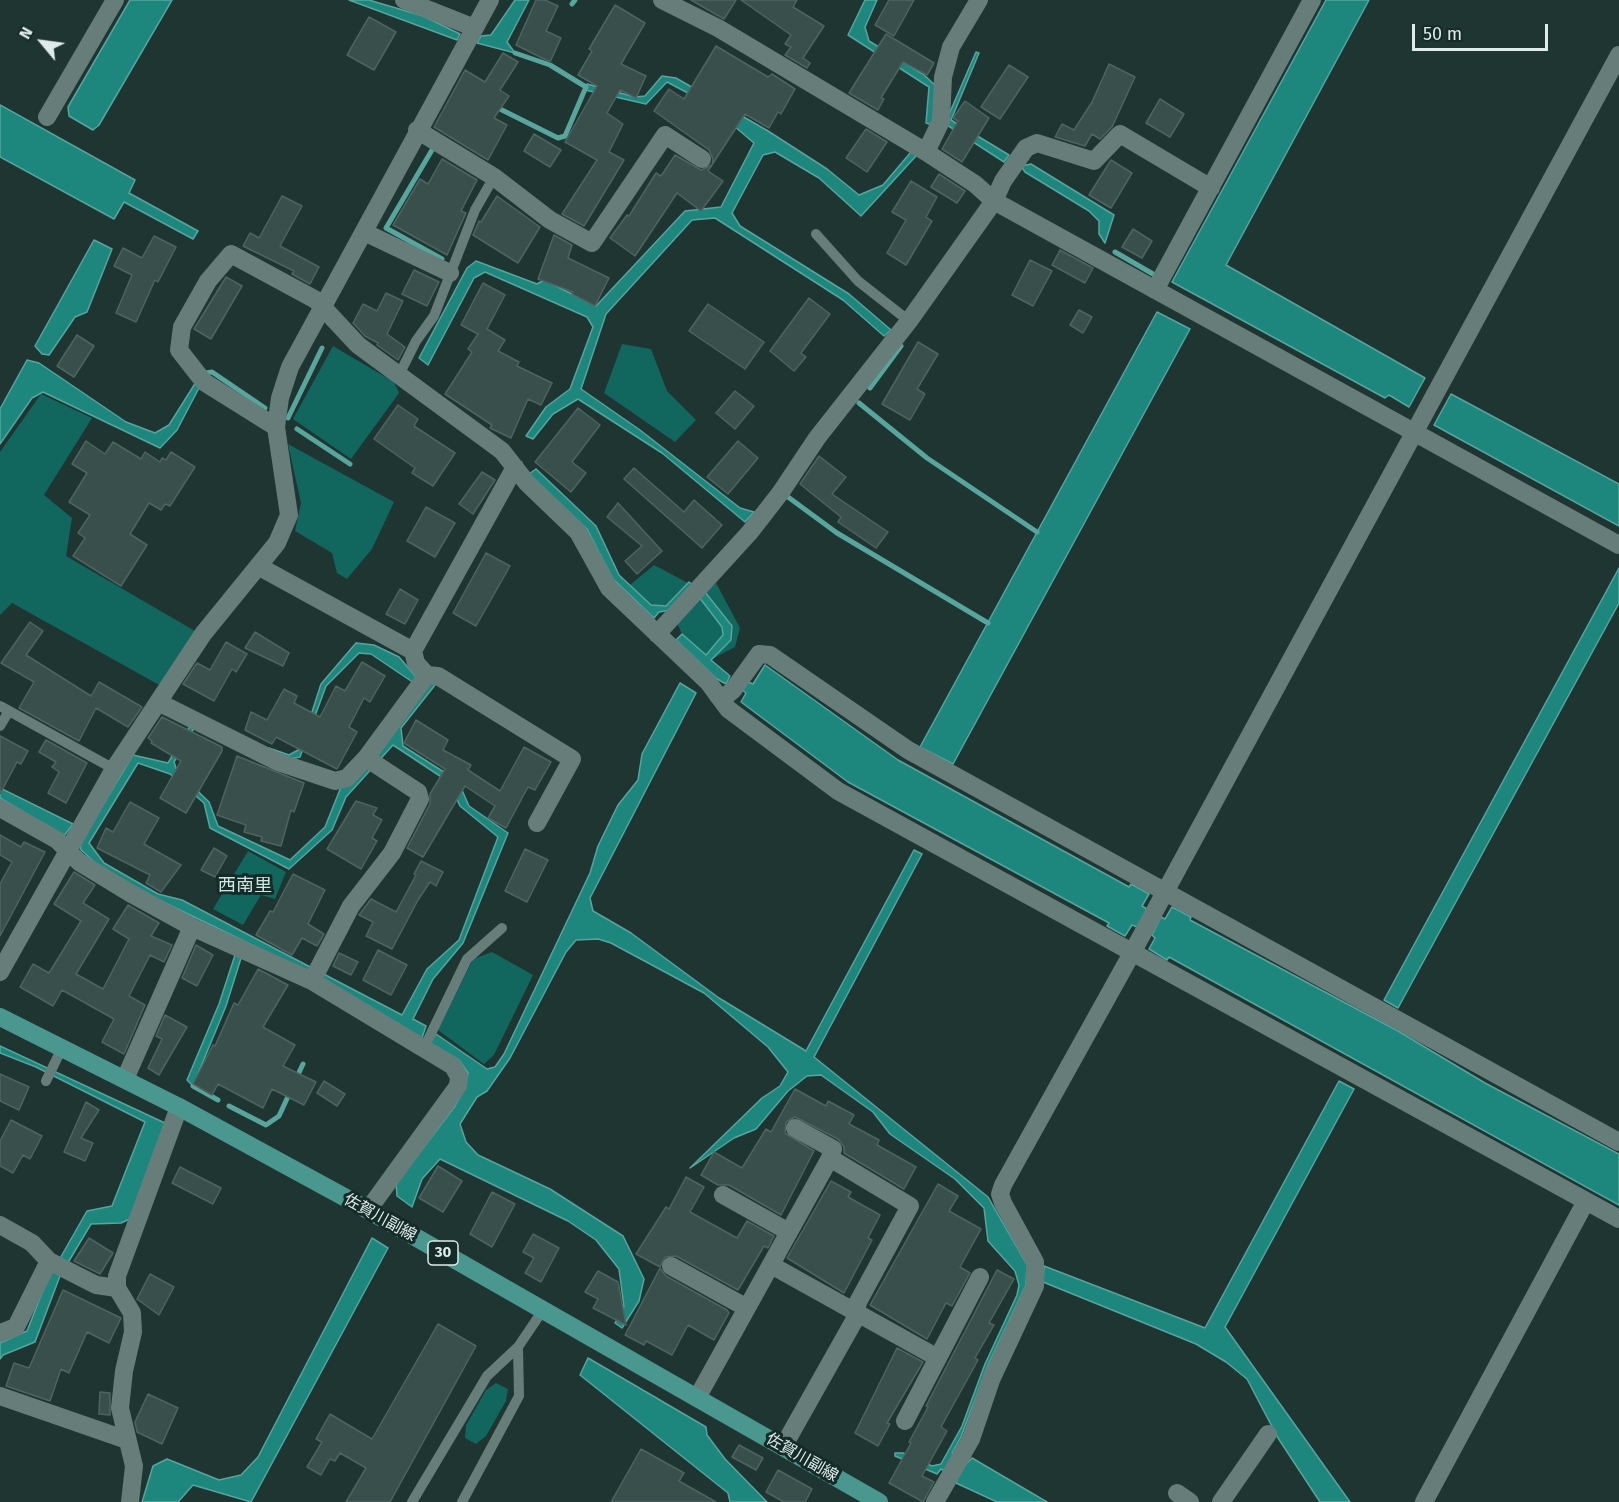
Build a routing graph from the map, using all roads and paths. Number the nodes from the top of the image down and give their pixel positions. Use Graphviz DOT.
graph roads {
  1 [pos="115,0"];
  2 [pos="404,0"];
  3 [pos="490,0"];
  4 [pos="662,0"];
  5 [pos="979,0"];
  6 [pos="1312,0"];
  7 [pos="475,28"];
  8 [pos="1619,55"];
  9 [pos="48,117"];
  10 [pos="417,130"];
  11 [pos="926,152"];
  12 [pos="702,159"];
  13 [pos="494,177"];
  14 [pos="1211,188"];
  15 [pos="994,201"];
  16 [pos="364,232"];
  17 [pos="816,234"];
  18 [pos="450,273"];
  19 [pos="1155,290"];
  20 [pos="323,310"];
  21 [pos="909,321"];
  22 [pos="399,375"];
  23 [pos="276,427"];
  24 [pos="1414,433"];
  25 [pos="515,467"];
  26 [pos="1619,544"];
  27 [pos="258,566"];
  28 [pos="657,634"];
  29 [pos="413,651"];
  30 [pos="427,675"];
  31 [pos="731,687"];
  32 [pos="158,702"];
  33 [pos="5,709"];
  34 [pos="0,726"];
  35 [pos="371,761"];
  36 [pos="114,769"];
  37 [pos="0,808"];
  38 [pos="537,823"];
  39 [pos="68,851"];
  40 [pos="1165,892"];
  41 [pos="192,927"];
  42 [pos="501,928"];
  43 [pos="1132,953"];
  44 [pos="0,972"];
  45 [pos="316,974"];
  46 [pos="0,1017"];
  47 [pos="62,1048"];
  48 [pos="424,1048"];
  49 [pos="125,1079"];
  50 [pos="46,1081"];
  51 [pos="179,1107"];
  52 [pos="795,1128"];
  53 [pos="1619,1142"];
  54 [pos="830,1158"];
  55 [pos="723,1195"];
  56 [pos="1586,1202"];
  57 [pos="368,1210"];
  58 [pos="1619,1219"];
  59 [pos="0,1225"];
  60 [pos="789,1232"];
  61 [pos="49,1261"];
  62 [pos="771,1264"];
  63 [pos="671,1266"];
  64 [pos="980,1277"];
  65 [pos="117,1288"];
  66 [pos="747,1308"];
  67 [pos="543,1310"];
  68 [pos="856,1312"];
  69 [pos="0,1333"];
  70 [pos="518,1347"];
  71 [pos="938,1358"];
  72 [pos="0,1396"];
  73 [pos="697,1398"];
  74 [pos="905,1421"];
  75 [pos="1268,1434"];
  76 [pos="127,1440"];
  77 [pos="783,1447"];
  78 [pos="130,1502"];
  79 [pos="412,1502"];
  80 [pos="462,1502"];
  81 [pos="879,1502"];
  82 [pos="935,1502"];
  83 [pos="1221,1502"];
  84 [pos="1424,1502"];
  1 -- 9 [label="street"];
  2 -- 7 [label="street"];
  3 -- 7 [label="street"];
  4 -- 11 [label="street"];
  5 -- 11 [label="street"];
  6 -- 14 [label="street"];
  7 -- 10 [label="street"];
  8 -- 24 [label="street"];
  10 -- 13 [label="street"];
  10 -- 16 [label="street"];
  11 -- 15 [label="street"];
  12 -- 13 [label="street"];
  13 -- 18 [label="lane"];
  14 -- 15 [label="street"];
  14 -- 19 [label="street"];
  15 -- 19 [label="street"];
  15 -- 21 [label="street"];
  16 -- 18 [label="street"];
  16 -- 20 [label="street"];
  17 -- 21 [label="lane"];
  18 -- 22 [label="lane"];
  19 -- 24 [label="street"];
  20 -- 22 [label="street"];
  20 -- 23 [label="street"];
  20 -- 23 [label="street"];
  21 -- 28 [label="street"];
  22 -- 25 [label="street"];
  23 -- 27 [label="street"];
  24 -- 26 [label="street"];
  24 -- 40 [label="street"];
  25 -- 28 [label="street"];
  25 -- 29 [label="street"];
  27 -- 29 [label="street"];
  27 -- 32 [label="street"];
  28 -- 31 [label="street"];
  29 -- 30 [label="street"];
  30 -- 35 [label="street"];
  30 -- 38 [label="street"];
  31 -- 40 [label="street"];
  31 -- 43 [label="street"];
  32 -- 35 [label="street"];
  32 -- 36 [label="street"];
  33 -- 34 [label="lane"];
  33 -- 36 [label="lane"];
  35 -- 45 [label="street"];
  36 -- 39 [label="street"];
  37 -- 39 [label="street"];
  39 -- 41 [label="street"];
  39 -- 44 [label="street"];
  40 -- 43 [label="street"];
  40 -- 53 [label="street"];
  41 -- 45 [label="street"];
  41 -- 49 [label="street"];
  42 -- 48 [label="lane"];
  43 -- 56 [label="street"];
  43 -- 82 [label="street"];
  45 -- 48 [label="street"];
  46 -- 47 [label="main road, 佐賀川副線 / 30"];
  47 -- 49 [label="main road, 佐賀川副線 / 30"];
  47 -- 50 [label="lane"];
  48 -- 57 [label="street"];
  49 -- 51 [label="main road, 佐賀川副線 / 30"];
  51 -- 57 [label="main road, 佐賀川副線 / 30"];
  51 -- 65 [label="street"];
  52 -- 54 [label="street"];
  54 -- 60 [label="street"];
  54 -- 68 [label="street"];
  55 -- 60 [label="street"];
  56 -- 58 [label="street"];
  56 -- 84 [label="street"];
  57 -- 67 [label="main road, 佐賀川副線 / 30"];
  59 -- 61 [label="street"];
  60 -- 62 [label="street"];
  61 -- 65 [label="street"];
  61 -- 69 [label="street"];
  62 -- 66 [label="street"];
  62 -- 68 [label="street"];
  63 -- 66 [label="street"];
  64 -- 71 [label="street"];
  65 -- 76 [label="street"];
  66 -- 73 [label="street"];
  67 -- 70 [label="lane"];
  67 -- 73 [label="main road, 佐賀川副線 / 30"];
  68 -- 71 [label="street"];
  68 -- 77 [label="street"];
  70 -- 79 [label="lane"];
  70 -- 80 [label="lane"];
  71 -- 74 [label="street"];
  72 -- 76 [label="street"];
  73 -- 77 [label="main road, 佐賀川副線 / 30"];
  75 -- 83 [label="street"];
  76 -- 78 [label="street"];
  77 -- 81 [label="main road, 佐賀川副線 / 30"];
}
